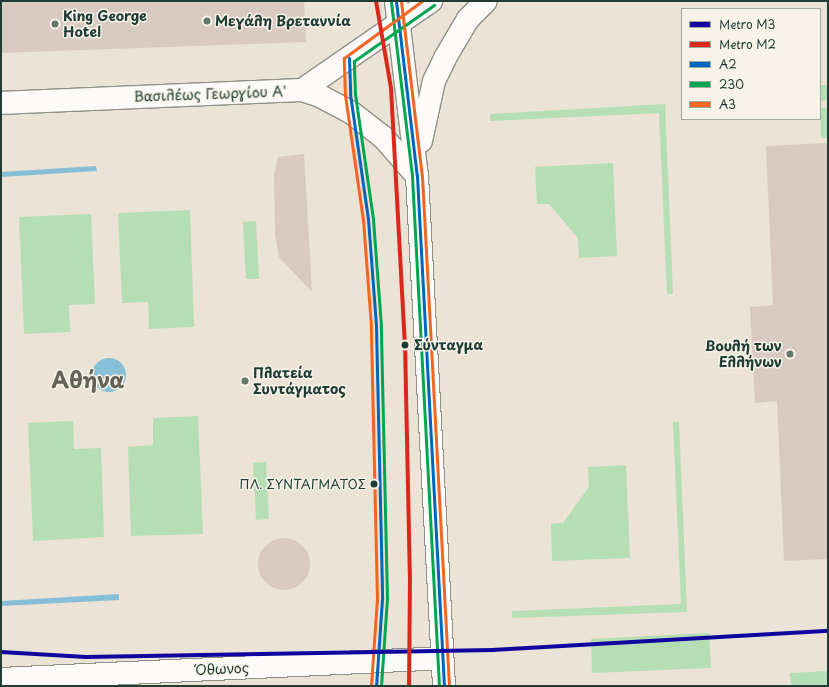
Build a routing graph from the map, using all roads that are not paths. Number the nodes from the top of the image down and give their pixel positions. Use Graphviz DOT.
graph roads {
  1 [pos="396,1"];
  2 [pos="431,1"];
  3 [pos="486,1"];
  4 [pos="399,24"];
  5 [pos="302,90"];
  6 [pos="1,104"];
  7 [pos="417,176"];
  8 [pos="443,658"];
  9 [pos="1,679"];
  10 [pos="444,686"];
  1 -- 4 [label="main road"];
  2 -- 4 [label="main road, Βασιλέως Γεωργίου Α'"];
  3 -- 7 [label="main road"];
  4 -- 5 [label="main road, Βασιλέως Γεωργίου Α'"];
  4 -- 7 [label="main road"];
  5 -- 6 [label="main road, Βασιλέως Γεωργίου Α'"];
  5 -- 7 [label="main road"];
  7 -- 8 [label="main road"];
  8 -- 9 [label="main road, Όθωνος"];
  8 -- 10 [label="main road"];
}
